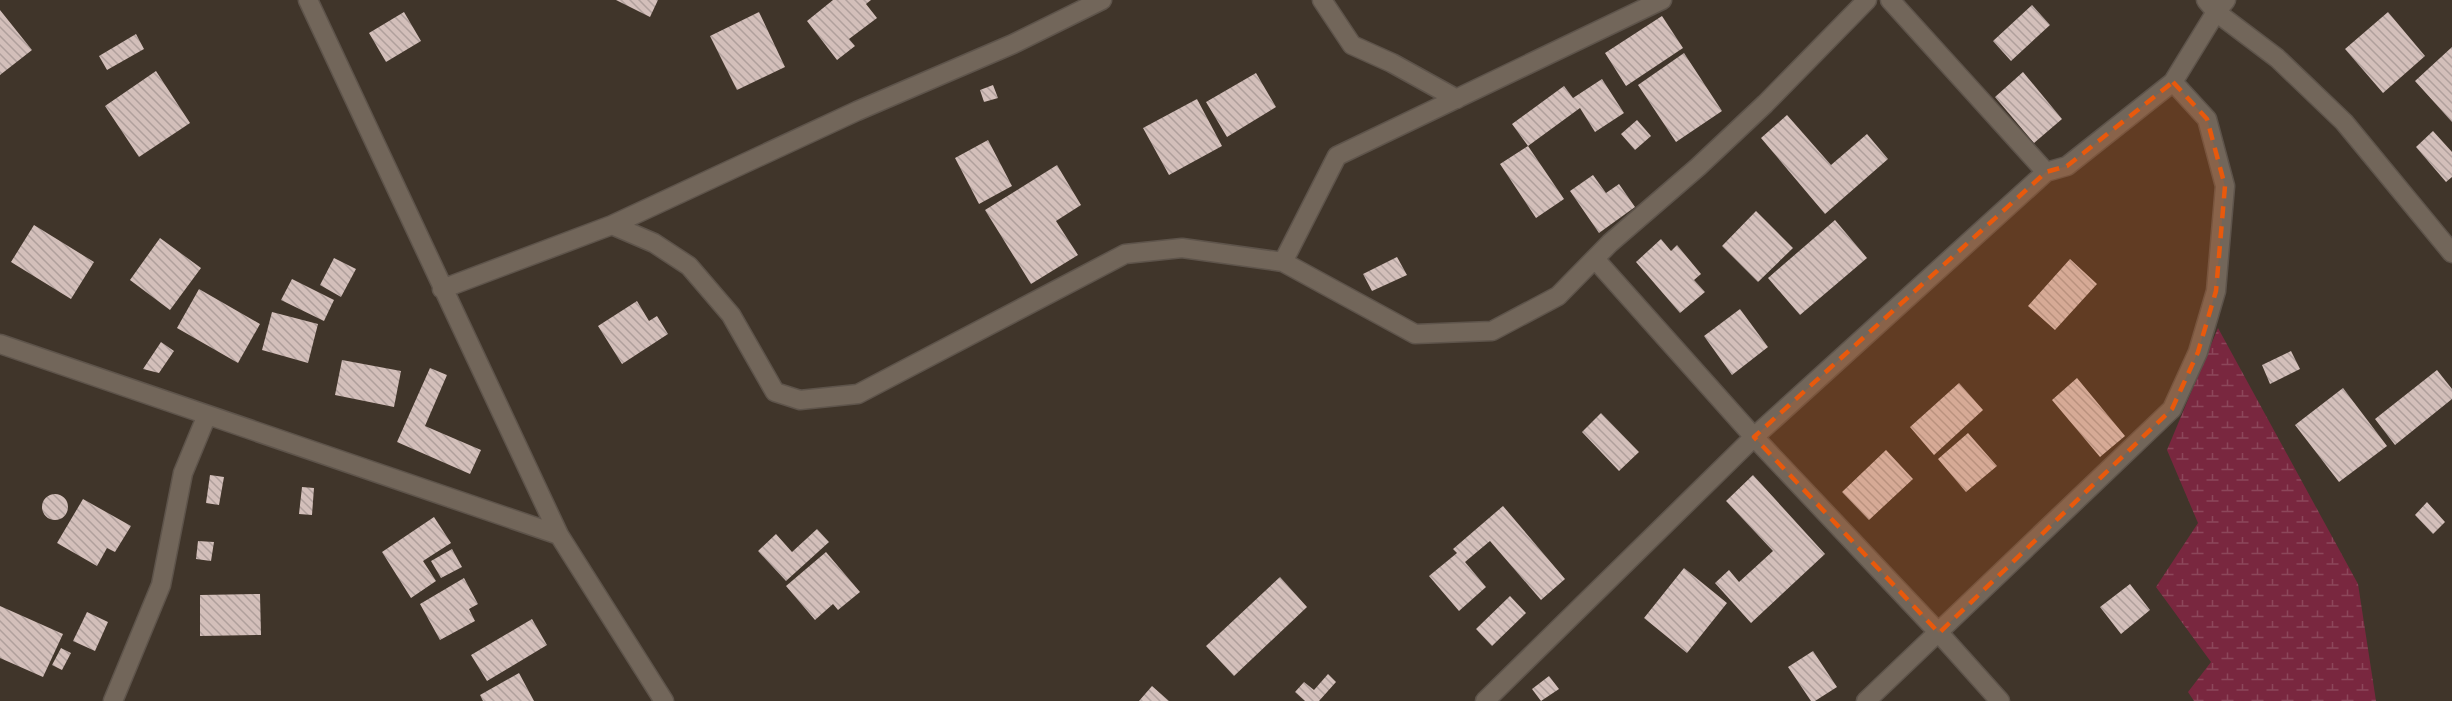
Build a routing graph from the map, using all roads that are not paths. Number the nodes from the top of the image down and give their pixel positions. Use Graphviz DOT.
graph roads {
  1 [pos="308,0"];
  2 [pos="1102,0"];
  3 [pos="1322,0"];
  4 [pos="1662,0"];
  5 [pos="1867,0"];
  6 [pos="1890,0"];
  7 [pos="2216,4"];
  8 [pos="2173,82"];
  9 [pos="1457,99"];
  10 [pos="2046,172"];
  11 [pos="612,225"];
  12 [pos="2452,252"];
  13 [pos="1595,259"];
  14 [pos="1283,262"];
  15 [pos="442,289"];
  16 [pos="0,344"];
  17 [pos="207,415"];
  18 [pos="1754,437"];
  19 [pos="559,536"];
  20 [pos="1939,633"];
  21 [pos="113,701"];
  22 [pos="664,701"];
  23 [pos="1485,701"];
  24 [pos="1866,701"];
  25 [pos="2000,701"];
  1 -- 15 [label="street"];
  2 -- 11 [label="street"];
  3 -- 9 [label="street"];
  4 -- 9 [label="street"];
  5 -- 13 [label="street"];
  6 -- 10 [label="street"];
  7 -- 8 [label="street"];
  7 -- 12 [label="street"];
  8 -- 10 [label="street"];
  8 -- 20 [label="street"];
  9 -- 14 [label="street"];
  10 -- 18 [label="street"];
  11 -- 14 [label="street"];
  11 -- 15 [label="street"];
  13 -- 14 [label="street"];
  13 -- 18 [label="street"];
  15 -- 19 [label="street"];
  16 -- 17 [label="street"];
  17 -- 19 [label="street"];
  17 -- 21 [label="street"];
  18 -- 20 [label="street"];
  18 -- 23 [label="street"];
  19 -- 22 [label="street"];
  20 -- 24 [label="street"];
  20 -- 25 [label="street"];
}
